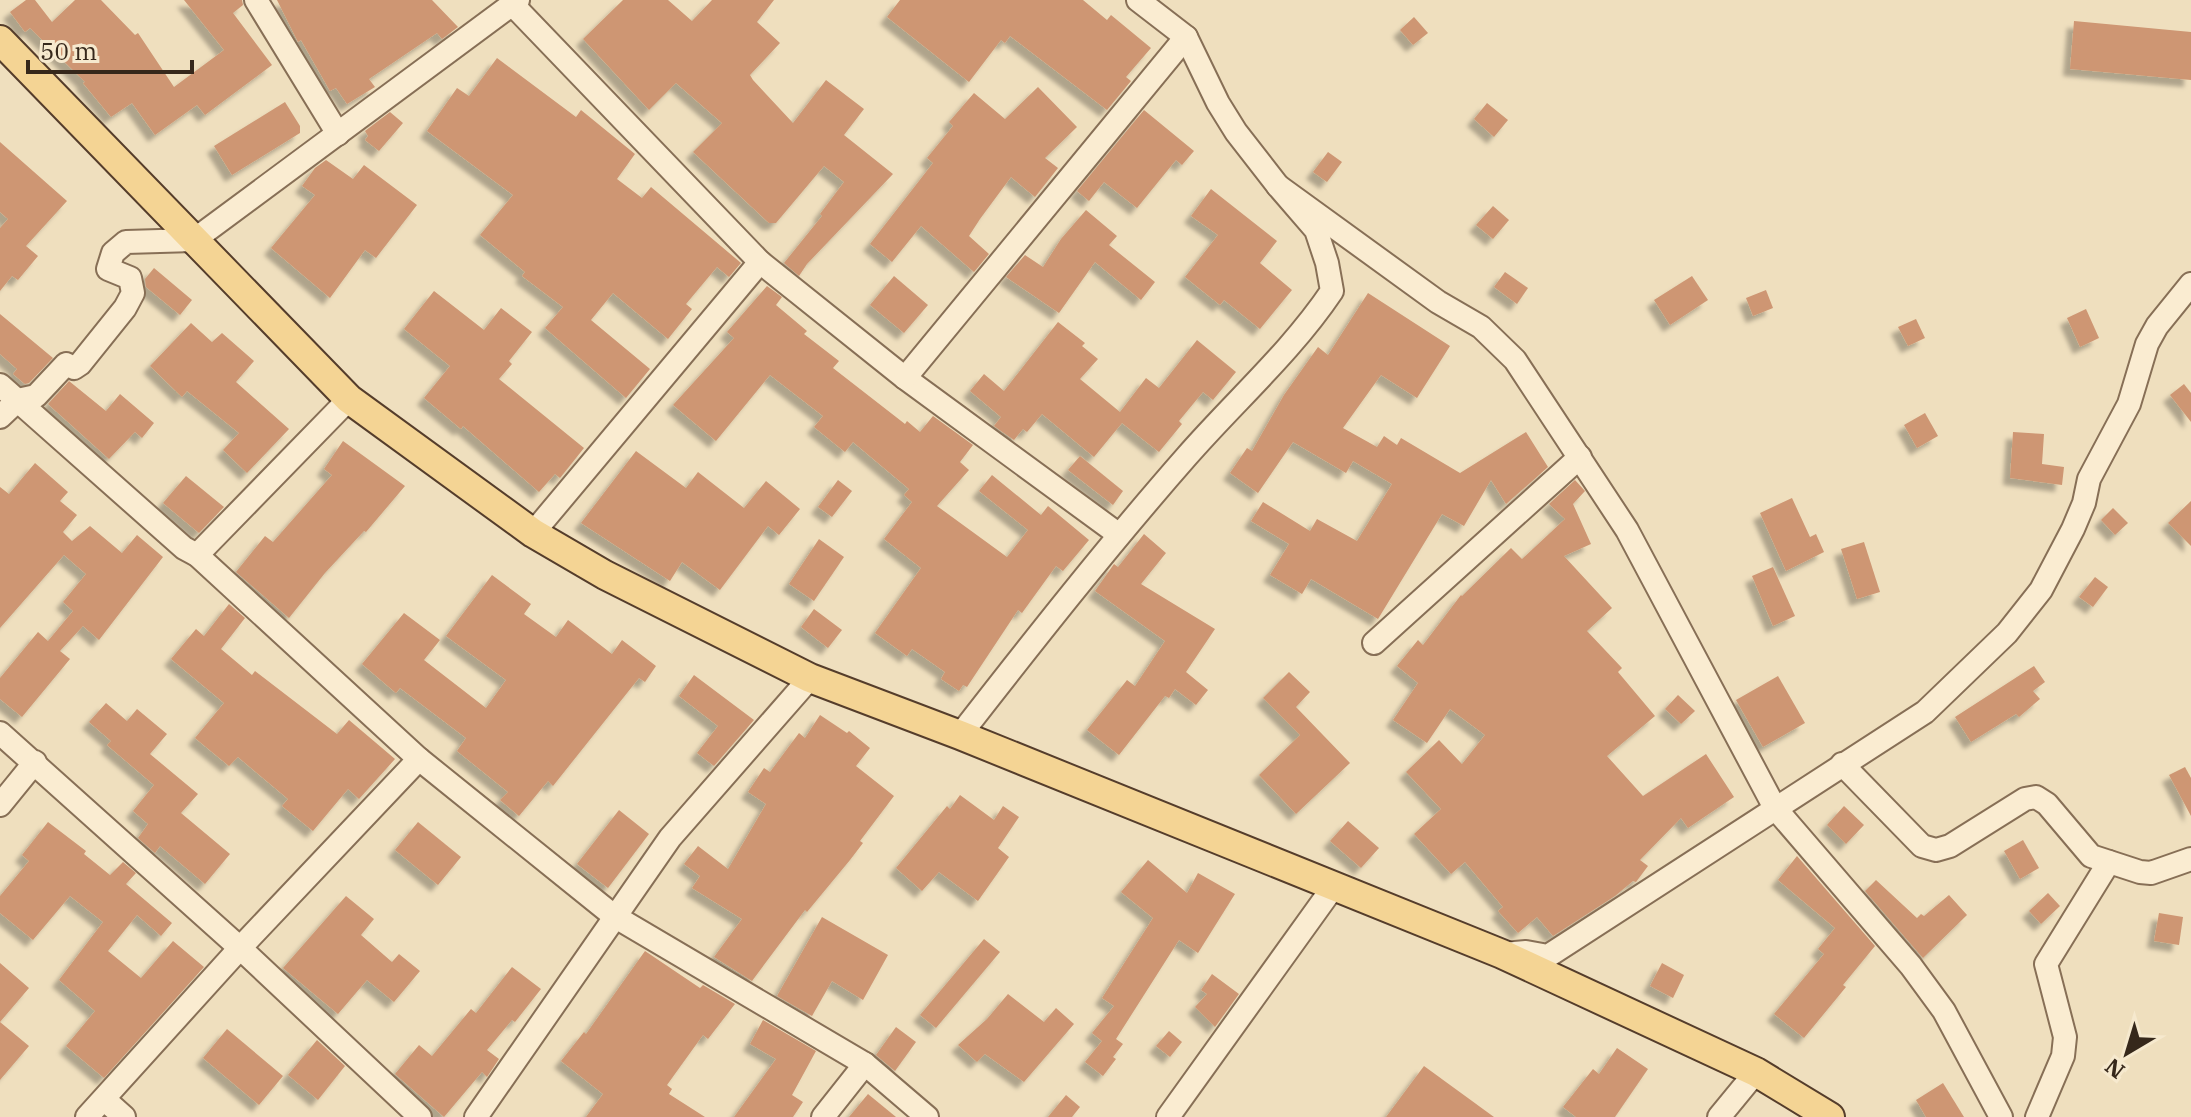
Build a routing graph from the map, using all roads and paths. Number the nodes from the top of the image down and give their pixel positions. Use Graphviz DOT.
graph roads {
  1 [pos="256,0"];
  2 [pos="1138,0"];
  3 [pos="516,2"];
  4 [pos="1186,37"];
  5 [pos="0,40"];
  6 [pos="338,134"];
  7 [pos="1278,186"];
  8 [pos="194,240"];
  9 [pos="760,262"];
  10 [pos="2191,284"];
  11 [pos="905,378"];
  12 [pos="0,385"];
  13 [pos="349,399"];
  14 [pos="18,400"];
  15 [pos="0,417"];
  16 [pos="1580,457"];
  17 [pos="533,533"];
  18 [pos="1118,534"];
  19 [pos="197,555"];
  20 [pos="1374,643"];
  21 [pos="810,678"];
  22 [pos="0,733"];
  23 [pos="960,735"];
  24 [pos="419,759"];
  25 [pos="35,762"];
  26 [pos="1842,764"];
  27 [pos="0,805"];
  28 [pos="1775,808"];
  29 [pos="2191,859"];
  30 [pos="2109,862"];
  31 [pos="1334,886"];
  32 [pos="614,916"];
  33 [pos="240,948"];
  34 [pos="1502,954"];
  35 [pos="865,1064"];
  36 [pos="1756,1072"];
  37 [pos="105,1100"];
  38 [pos="483,1115"];
  39 [pos="87,1117"];
  40 [pos="124,1117"];
  41 [pos="420,1117"];
  42 [pos="823,1117"];
  43 [pos="927,1117"];
  44 [pos="1168,1117"];
  45 [pos="1719,1117"];
  46 [pos="1830,1117"];
  47 [pos="2001,1117"];
  48 [pos="2037,1117"];
  1 -- 6 [label="street"];
  2 -- 4 [label="street"];
  3 -- 6 [label="street"];
  3 -- 9 [label="street"];
  4 -- 7 [label="street"];
  4 -- 11 [label="street"];
  5 -- 8 [label="main road"];
  6 -- 8 [label="street"];
  7 -- 16 [label="street"];
  7 -- 18 [label="street"];
  8 -- 13 [label="main road"];
  8 -- 14 [label="street"];
  9 -- 11 [label="street"];
  9 -- 17 [label="street"];
  10 -- 26 [label="street"];
  11 -- 18 [label="street"];
  12 -- 14 [label="street"];
  13 -- 17 [label="main road"];
  13 -- 19 [label="street"];
  14 -- 15 [label="street"];
  14 -- 19 [label="street"];
  16 -- 20 [label="street"];
  16 -- 28 [label="street"];
  17 -- 21 [label="main road"];
  18 -- 23 [label="street"];
  19 -- 24 [label="street"];
  21 -- 23 [label="main road"];
  21 -- 32 [label="street"];
  22 -- 25 [label="street"];
  23 -- 31 [label="main road"];
  24 -- 32 [label="street"];
  24 -- 33 [label="street"];
  25 -- 27 [label="street"];
  25 -- 33 [label="street"];
  26 -- 28 [label="street"];
  26 -- 30 [label="street"];
  28 -- 34 [label="street"];
  28 -- 47 [label="street"];
  29 -- 30 [label="street"];
  30 -- 48 [label="street"];
  31 -- 34 [label="main road"];
  31 -- 44 [label="street"];
  32 -- 35 [label="street"];
  32 -- 38 [label="street"];
  33 -- 37 [label="street"];
  33 -- 41 [label="street"];
  34 -- 36 [label="main road"];
  35 -- 42 [label="street"];
  35 -- 43 [label="street"];
  36 -- 45 [label="street"];
  36 -- 46 [label="main road"];
  37 -- 39 [label="street"];
  37 -- 40 [label="street"];
}
